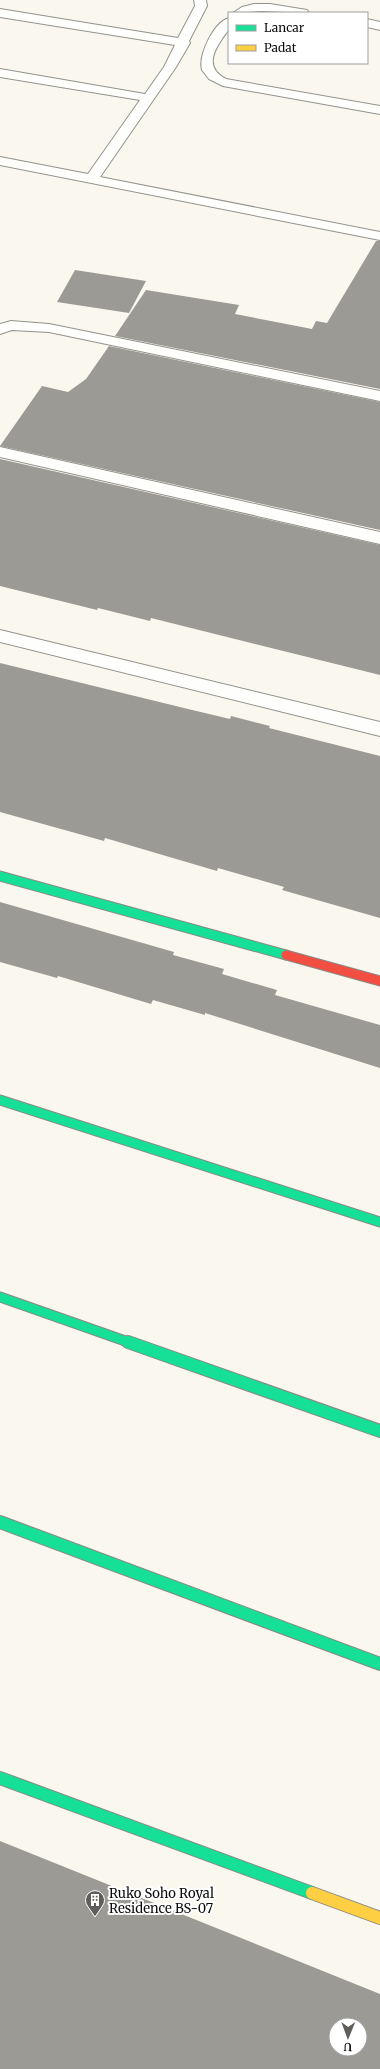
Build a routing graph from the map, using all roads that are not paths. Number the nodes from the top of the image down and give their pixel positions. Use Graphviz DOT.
graph roads {
  1 [pos="200,0"];
  2 [pos="240,12"];
  3 [pos="296,12"];
  4 [pos="0,13"];
  5 [pos="228,23"];
  6 [pos="368,23"];
  7 [pos="380,26"];
  8 [pos="184,43"];
  9 [pos="0,72"];
  10 [pos="148,98"];
  11 [pos="380,110"];
  12 [pos="0,161"];
  13 [pos="92,179"];
  14 [pos="380,236"];
  15 [pos="0,329"];
  16 [pos="380,396"];
  17 [pos="0,452"];
  18 [pos="380,538"];
  19 [pos="0,636"];
  20 [pos="380,729"];
  21 [pos="0,876"];
  22 [pos="380,981"];
  23 [pos="0,1100"];
  24 [pos="380,1222"];
  25 [pos="0,1297"];
  26 [pos="380,1431"];
  27 [pos="0,1522"];
  28 [pos="380,1664"];
  29 [pos="0,1778"];
  30 [pos="380,1918"];
  1 -- 8 [label="street"];
  2 -- 3 [label="street"];
  4 -- 8 [label="street"];
  5 -- 11 [label="street"];
  6 -- 7 [label="street"];
  8 -- 10 [label="street"];
  9 -- 10 [label="street"];
  10 -- 13 [label="street"];
  12 -- 13 [label="street"];
  13 -- 14 [label="street"];
  15 -- 16 [label="street"];
  17 -- 18 [label="street"];
  19 -- 20 [label="street"];
  21 -- 22 [label="street"];
  23 -- 24 [label="street"];
  25 -- 26 [label="street"];
  27 -- 28 [label="street"];
  29 -- 30 [label="street"];
}
